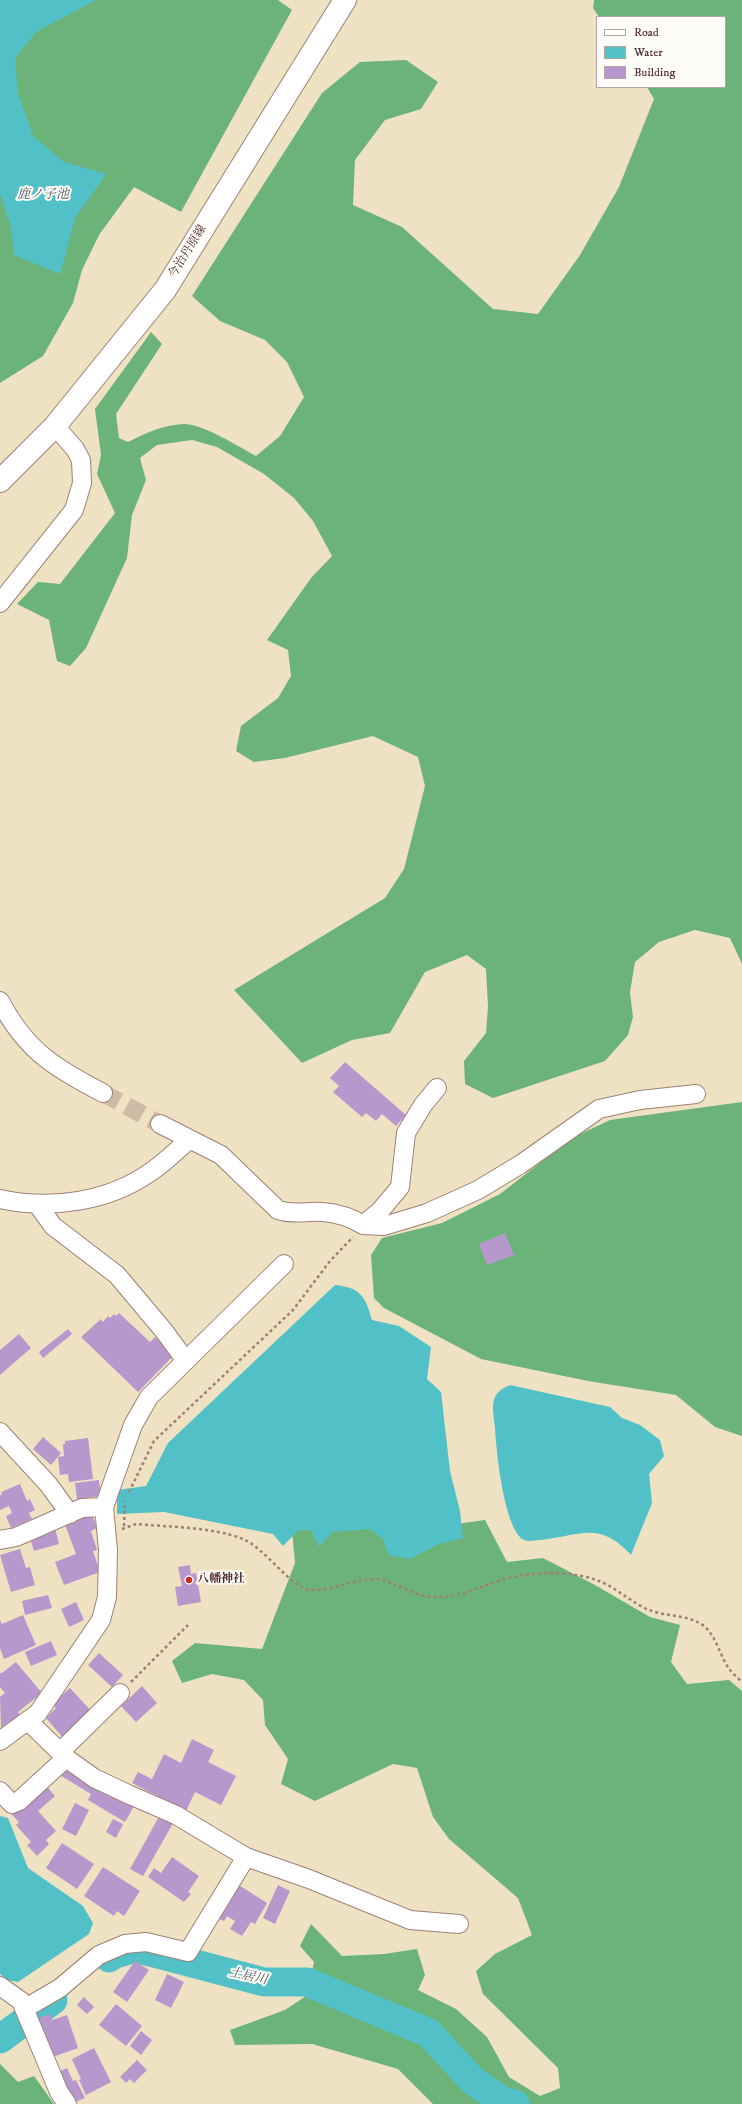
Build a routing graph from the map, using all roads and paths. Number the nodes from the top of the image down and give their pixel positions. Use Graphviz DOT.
graph roads {
  1 [pos="345,0"];
  2 [pos="55,426"];
  3 [pos="0,481"];
  4 [pos="0,603"];
  5 [pos="0,1001"];
  6 [pos="437,1088"];
  7 [pos="103,1093"];
  8 [pos="696,1094"];
  9 [pos="160,1124"];
  10 [pos="189,1140"];
  11 [pos="0,1199"];
  12 [pos="37,1204"];
  13 [pos="363,1226"];
  14 [pos="284,1264"];
  15 [pos="186,1361"];
  16 [pos="0,1432"];
  17 [pos="128,1493"];
  18 [pos="125,1499"];
  19 [pos="104,1507"];
  20 [pos="70,1514"];
  21 [pos="124,1528"];
  22 [pos="106,1534"];
  23 [pos="0,1540"];
  24 [pos="188,1625"];
  25 [pos="742,1682"];
  26 [pos="120,1693"];
  27 [pos="28,1721"];
  28 [pos="0,1741"];
  29 [pos="63,1755"];
  30 [pos="0,1791"];
  31 [pos="246,1857"];
  32 [pos="459,1924"];
  33 [pos="0,1986"];
  34 [pos="24,2009"];
  35 [pos="67,2104"];
  1 -- 2 [label="main road, 今治丹原線"];
  2 -- 3 [label="main road, 今治丹原線"];
  2 -- 4 [label="street"];
  5 -- 7 [label="street"];
  6 -- 13 [label="street"];
  8 -- 13 [label="street"];
  9 -- 10 [label="street"];
  10 -- 12 [label="street"];
  10 -- 13 [label="street"];
  11 -- 12 [label="street"];
  12 -- 15 [label="street"];
  13 -- 17 [label="path"];
  14 -- 15 [label="street"];
  15 -- 19 [label="street"];
  16 -- 20 [label="street"];
  18 -- 21 [label="path"];
  19 -- 20 [label="street"];
  19 -- 22 [label="street"];
  20 -- 23 [label="street"];
  21 -- 22 [label="path"];
  21 -- 25 [label="path"];
  22 -- 27 [label="street"];
  24 -- 26 [label="path"];
  26 -- 29 [label="street"];
  27 -- 28 [label="street"];
  27 -- 29 [label="street"];
  29 -- 30 [label="street"];
  29 -- 31 [label="street"];
  31 -- 32 [label="street"];
  31 -- 34 [label="street"];
  33 -- 34 [label="street"];
  34 -- 35 [label="street"];
}
